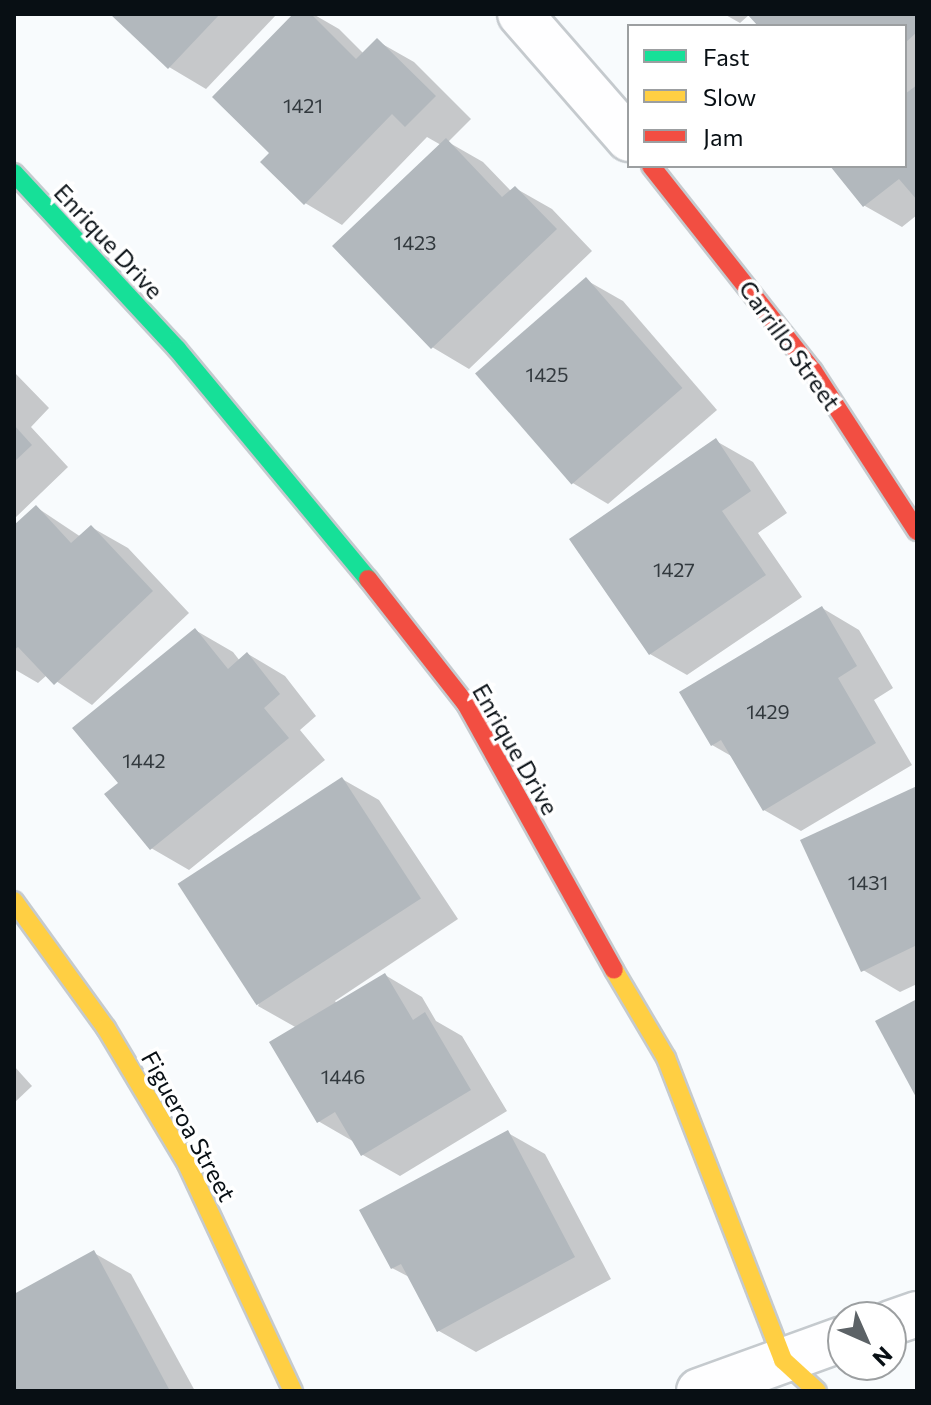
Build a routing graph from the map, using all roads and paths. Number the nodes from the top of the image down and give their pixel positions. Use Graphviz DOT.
graph roads {
  1 [pos="520,14"];
  2 [pos="627,137"];
  3 [pos="653,168"];
  4 [pos="14,173"];
  5 [pos="917,531"];
  6 [pos="14,901"];
  7 [pos="827,1348"];
  8 [pos="781,1375"];
  9 [pos="293,1391"];
  10 [pos="699,1391"];
  11 [pos="817,1391"];
  1 -- 2 [label="street"];
  3 -- 5 [label="street, Carrillo Street"];
  4 -- 8 [label="street, Enrique Drive"];
  6 -- 9 [label="street, Figueroa Street"];
  7 -- 8 [label="street"];
  8 -- 10 [label="street"];
  8 -- 11 [label="street, Enrique Drive"];
}
